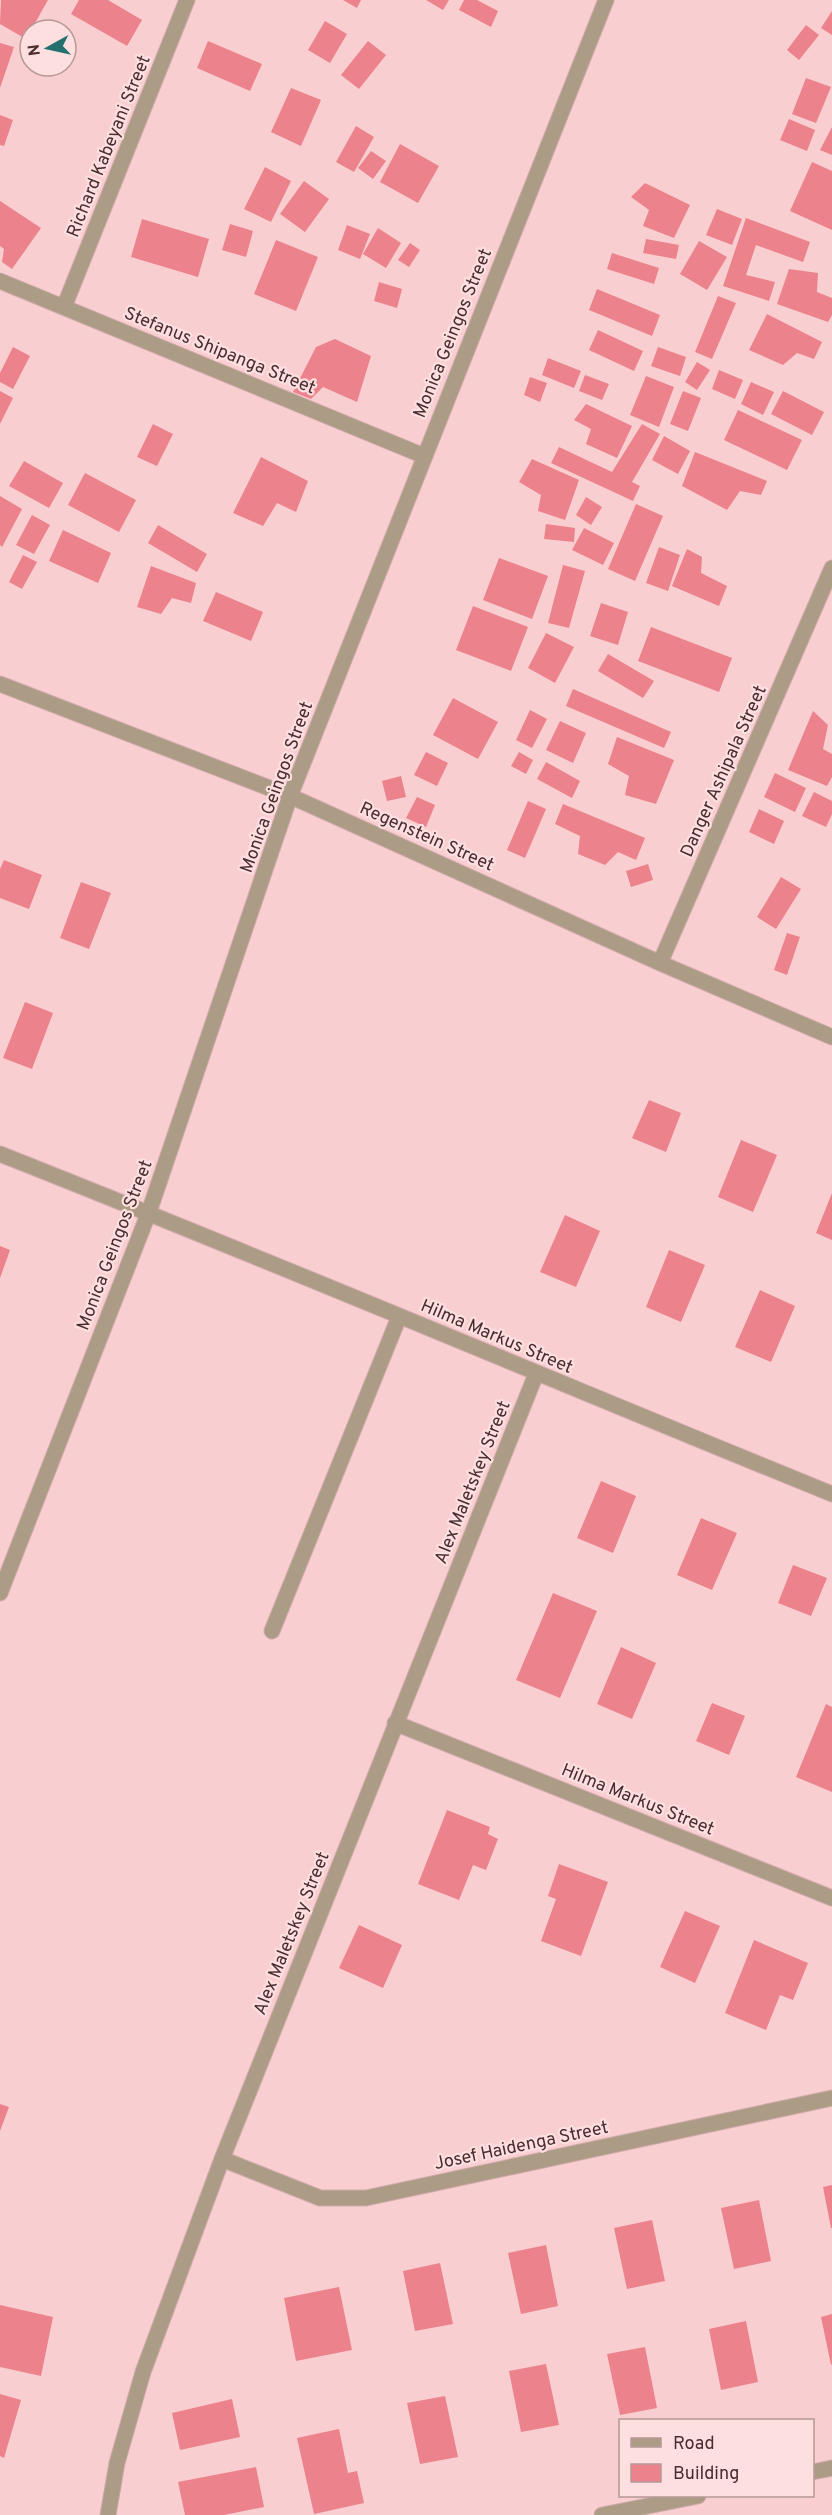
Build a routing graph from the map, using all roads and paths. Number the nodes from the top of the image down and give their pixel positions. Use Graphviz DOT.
graph roads {
  1 [pos="188,0"];
  2 [pos="606,0"];
  3 [pos="0,281"];
  4 [pos="64,307"];
  5 [pos="424,456"];
  6 [pos="832,567"];
  7 [pos="827,598"];
  8 [pos="0,684"];
  9 [pos="290,796"];
  10 [pos="660,963"];
  11 [pos="832,1037"];
  12 [pos="0,1154"];
  13 [pos="149,1212"];
  14 [pos="399,1317"];
  15 [pos="536,1374"];
  16 [pos="832,1494"];
  17 [pos="0,1593"];
  18 [pos="272,1630"];
  19 [pos="395,1723"];
  20 [pos="832,1898"];
  21 [pos="832,2098"];
  22 [pos="222,2159"];
  23 [pos="832,2468"];
  24 [pos="814,2472"];
  25 [pos="693,2497"];
  26 [pos="108,2515"];
  27 [pos="602,2515"];
  1 -- 4 [label="street, Richard Kabeyani Street"];
  2 -- 5 [label="street, Monica Geingos Street"];
  3 -- 4 [label="street, Stefanus Shipanga Street"];
  4 -- 5 [label="street, Stefanus Shipanga Street"];
  5 -- 9 [label="street, Monica Geingos Street"];
  6 -- 7 [label="street, Danger Ashipala Street"];
  7 -- 10 [label="street, Danger Ashipala Street"];
  8 -- 9 [label="street, Regenstein Street"];
  9 -- 10 [label="street, Regenstein Street"];
  9 -- 13 [label="street, Monica Geingos Street"];
  10 -- 11 [label="street, Regenstein Street"];
  12 -- 13 [label="street, Hilma Markus Street"];
  13 -- 14 [label="street, Hilma Markus Street"];
  13 -- 17 [label="street, Monica Geingos Street"];
  14 -- 15 [label="street, Hilma Markus Street"];
  14 -- 18 [label="street"];
  15 -- 16 [label="street, Hilma Markus Street"];
  15 -- 19 [label="street, Alex Maletskey Street"];
  19 -- 20 [label="street, Hilma Markus Street"];
  19 -- 22 [label="street, Alex Maletskey Street"];
  21 -- 22 [label="street, Josef Haidenga Street"];
  22 -- 26 [label="street, Alex Maletskey Street"];
  23 -- 24 [label="street"];
  25 -- 27 [label="street"];
}
